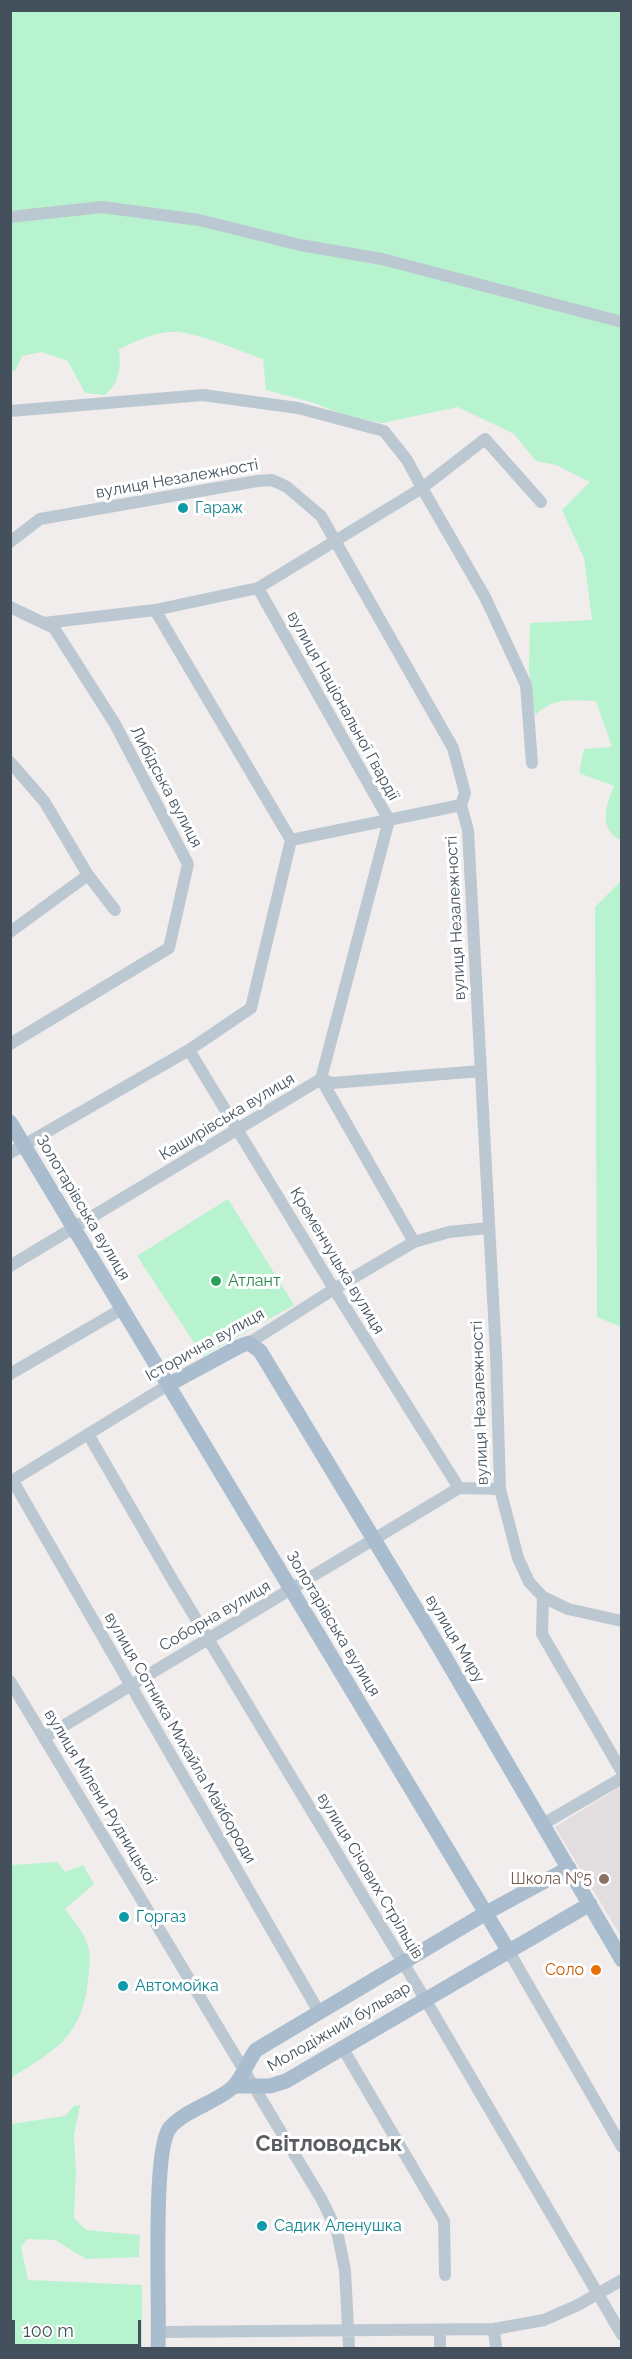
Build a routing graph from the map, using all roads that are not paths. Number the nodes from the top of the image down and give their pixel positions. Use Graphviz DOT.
graph roads {
  1 [pos="10,217"];
  2 [pos="621,322"];
  3 [pos="10,411"];
  4 [pos="422,488"];
  5 [pos="541,502"];
  6 [pos="10,542"];
  7 [pos="336,542"];
  8 [pos="258,588"];
  9 [pos="10,607"];
  10 [pos="155,610"];
  11 [pos="44,623"];
  12 [pos="532,763"];
  13 [pos="11,765"];
  14 [pos="461,805"];
  15 [pos="389,820"];
  16 [pos="291,840"];
  17 [pos="88,875"];
  18 [pos="115,910"];
  19 [pos="10,932"];
  20 [pos="10,1044"];
  21 [pos="189,1050"];
  22 [pos="481,1071"];
  23 [pos="321,1079"];
  24 [pos="10,1122"];
  25 [pos="238,1130"];
  26 [pos="24,1145"];
  27 [pos="10,1153"];
  28 [pos="74,1228"];
  29 [pos="488,1228"];
  30 [pos="414,1242"];
  31 [pos="10,1266"];
  32 [pos="334,1289"];
  33 [pos="122,1309"];
  34 [pos="249,1343"];
  35 [pos="10,1374"];
  36 [pos="168,1386"];
  37 [pos="88,1434"];
  38 [pos="11,1482"];
  39 [pos="459,1488"];
  40 [pos="500,1489"];
  41 [pos="374,1539"];
  42 [pos="292,1590"];
  43 [pos="543,1597"];
  44 [pos="621,1621"];
  45 [pos="208,1639"];
  46 [pos="10,1681"];
  47 [pos="130,1685"];
  48 [pos="45,1737"];
  49 [pos="621,1772"];
  50 [pos="621,1778"];
  51 [pos="543,1824"];
  52 [pos="569,1868"];
  53 [pos="590,1904"];
  54 [pos="486,1913"];
  55 [pos="617,1941"];
  56 [pos="508,1950"];
  57 [pos="621,1960"];
  58 [pos="402,1962"];
  59 [pos="424,1999"];
  60 [pos="319,2012"];
  61 [pos="342,2047"];
  62 [pos="244,2068"];
  63 [pos="234,2086"];
  64 [pos="254,2087"];
  65 [pos="621,2147"];
  66 [pos="445,2275"];
  67 [pos="621,2280"];
  68 [pos="596,2295"];
  69 [pos="494,2329"];
  70 [pos="350,2331"];
  71 [pos="440,2331"];
  72 [pos="159,2332"];
  73 [pos="621,2335"];
  74 [pos="158,2349"];
  75 [pos="349,2349"];
  76 [pos="440,2349"];
  77 [pos="496,2349"];
  1 -- 2 [label="street"];
  3 -- 4 [label="street"];
  4 -- 5 [label="street"];
  4 -- 7 [label="street"];
  4 -- 12 [label="street"];
  6 -- 7 [label="street, вулиця Незалежності"];
  7 -- 8 [label="street"];
  7 -- 14 [label="street, вулиця Незалежності"];
  8 -- 10 [label="street"];
  8 -- 15 [label="street, вулиця Національної Гвардії"];
  9 -- 11 [label="street, Либідська вулиця"];
  10 -- 11 [label="street"];
  10 -- 16 [label="street"];
  11 -- 20 [label="street, Либідська вулиця"];
  13 -- 17 [label="street"];
  14 -- 15 [label="street"];
  14 -- 22 [label="street, вулиця Незалежності"];
  15 -- 16 [label="street"];
  15 -- 23 [label="street, вулиця Національної Гвардії"];
  16 -- 21 [label="street"];
  17 -- 18 [label="street"];
  17 -- 19 [label="street"];
  21 -- 25 [label="street, Кременчуцька вулиця"];
  21 -- 26 [label="street"];
  22 -- 23 [label="street, Каширівська вулиця"];
  22 -- 29 [label="street, вулиця Незалежності"];
  23 -- 25 [label="street, Каширівська вулиця"];
  23 -- 30 [label="street"];
  24 -- 26 [label="main road, Золотарівська вулиця"];
  25 -- 28 [label="street, Каширівська вулиця"];
  25 -- 32 [label="street, Кременчуцька вулиця"];
  26 -- 27 [label="street"];
  26 -- 28 [label="main road, Золотарівська вулиця"];
  28 -- 31 [label="street, Каширівська вулиця"];
  28 -- 33 [label="main road, Золотарівська вулиця"];
  29 -- 30 [label="street, Історична вулиця"];
  29 -- 40 [label="street, вулиця Незалежності"];
  30 -- 32 [label="street, Історична вулиця"];
  32 -- 34 [label="street, Історична вулиця"];
  32 -- 39 [label="street, Кременчуцька вулиця"];
  33 -- 35 [label="street"];
  33 -- 36 [label="main road, Золотарівська вулиця"];
  34 -- 36 [label="main road, Історична вулиця"];
  34 -- 41 [label="main road, вулиця Миру"];
  36 -- 37 [label="street, Історична вулиця"];
  36 -- 42 [label="main road, Золотарівська вулиця"];
  37 -- 38 [label="street, Історична вулиця"];
  37 -- 45 [label="street, вулиця Січових Стрільців"];
  38 -- 47 [label="street, вулиця Сотника Михайла Майбороди"];
  39 -- 40 [label="street"];
  39 -- 41 [label="street, Соборна вулиця"];
  40 -- 43 [label="street, вулиця Незалежності"];
  41 -- 42 [label="street, Соборна вулиця"];
  41 -- 51 [label="main road, вулиця Миру"];
  42 -- 45 [label="street, Соборна вулиця"];
  42 -- 54 [label="main road, Золотарівська вулиця"];
  43 -- 44 [label="street, вулиця Незалежності"];
  43 -- 49 [label="street"];
  45 -- 47 [label="street, Соборна вулиця"];
  45 -- 58 [label="street, вулиця Січових Стрільців"];
  46 -- 48 [label="street, вулиця Мілени Рудницької"];
  47 -- 48 [label="street, Соборна вулиця"];
  47 -- 60 [label="street, вулиця Сотника Михайла Майбороди"];
  48 -- 62 [label="street, вулиця Мілени Рудницької"];
  50 -- 51 [label="street"];
  51 -- 52 [label="main road, вулиця Миру"];
  52 -- 53 [label="main road, вулиця Миру"];
  52 -- 54 [label="main road, Молодіжний бульвар"];
  53 -- 55 [label="main road, вулиця Миру"];
  53 -- 56 [label="main road, Молодіжний бульвар"];
  54 -- 56 [label="main road, Золотарівська вулиця"];
  54 -- 58 [label="main road, Молодіжний бульвар"];
  55 -- 57 [label="main road, вулиця Миру"];
  56 -- 59 [label="main road, Молодіжний бульвар"];
  56 -- 65 [label="street, Золотарівська вулиця"];
  58 -- 59 [label="street, вулиця Січових Стрільців"];
  58 -- 60 [label="main road, Молодіжний бульвар"];
  59 -- 61 [label="main road, Молодіжний бульвар"];
  59 -- 68 [label="street, вулиця Січових Стрільців"];
  60 -- 62 [label="main road, Молодіжний бульвар"];
  61 -- 64 [label="main road, Молодіжний бульвар"];
  61 -- 66 [label="street"];
  62 -- 63 [label="main road, Молодіжний бульвар"];
  62 -- 64 [label="street, вулиця Мілени Рудницької"];
  63 -- 64 [label="main road, Молодіжний бульвар"];
  63 -- 72 [label="main road"];
  64 -- 70 [label="street, вулиця Мілени Рудницької"];
  67 -- 68 [label="street"];
  68 -- 69 [label="street"];
  68 -- 73 [label="street, вулиця Січових Стрільців"];
  69 -- 71 [label="street"];
  69 -- 77 [label="street"];
  70 -- 71 [label="street"];
  70 -- 72 [label="street"];
  70 -- 75 [label="street, вулиця Мілени Рудницької"];
  71 -- 76 [label="street"];
  72 -- 74 [label="main road"];
}
